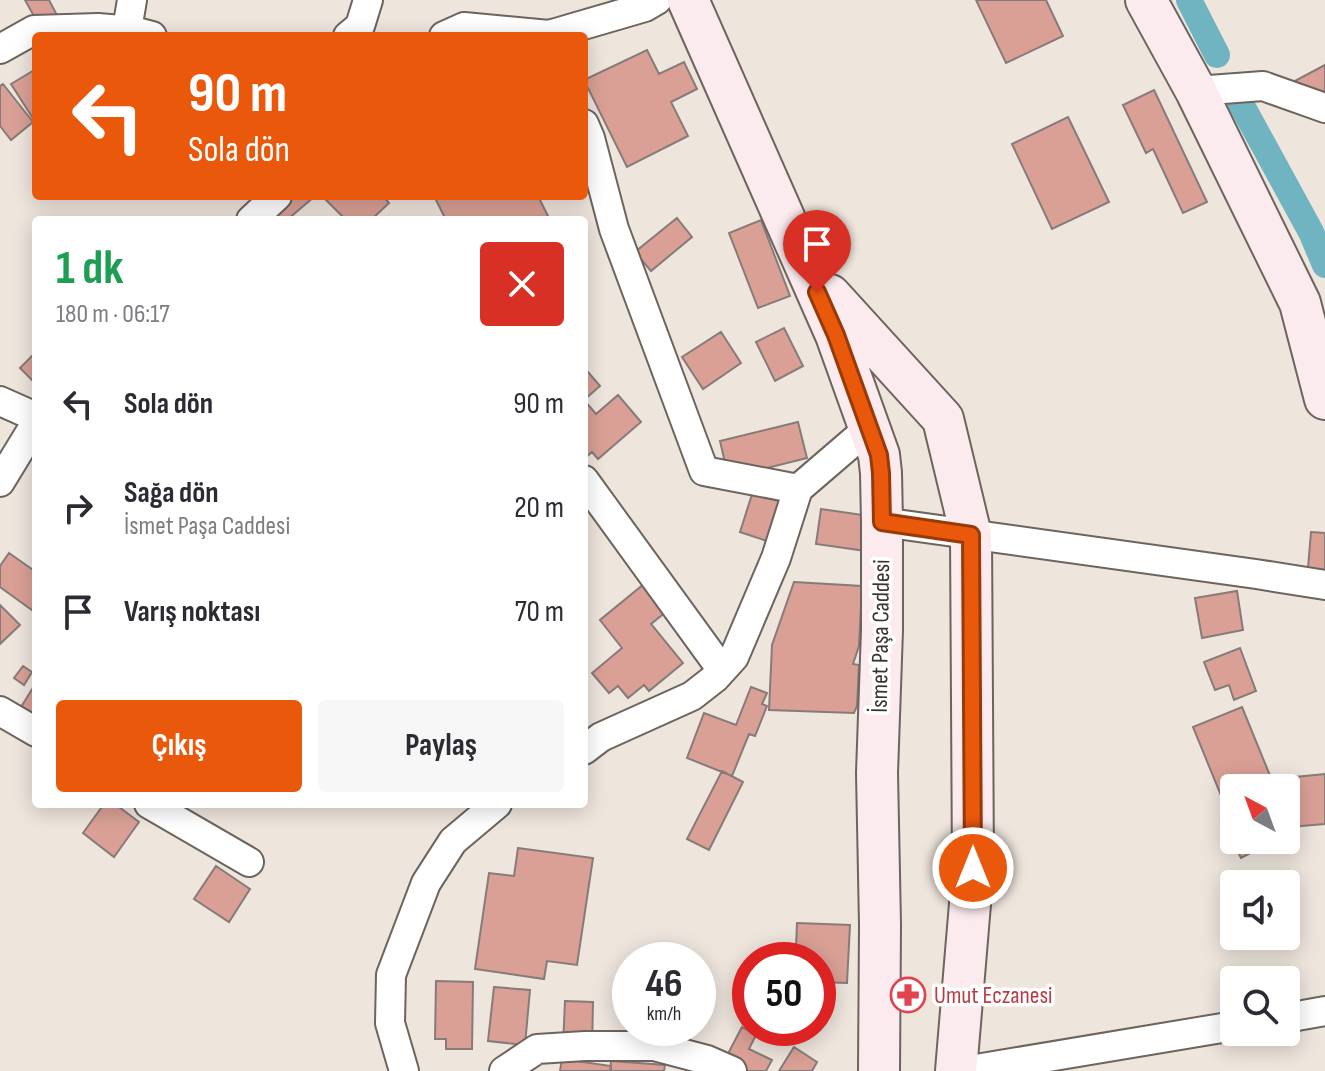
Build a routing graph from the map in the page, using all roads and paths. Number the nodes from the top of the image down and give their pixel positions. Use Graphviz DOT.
graph roads {
  1 [pos="132,0"];
  2 [pos="368,0"];
  3 [pos="657,0"];
  4 [pos="688,0"];
  5 [pos="1146,0"];
  6 [pos="131,32"];
  7 [pos="139,32"];
  8 [pos="353,32"];
  9 [pos="453,32"];
  10 [pos="511,32"];
  11 [pos="562,32"];
  12 [pos="0,49"];
  13 [pos="1196,91"];
  14 [pos="1325,108"];
  15 [pos="588,133"];
  16 [pos="273,200"];
  17 [pos="255,216"];
  18 [pos="808,271"];
  19 [pos="1325,399"];
  20 [pos="0,401"];
  21 [pos="32,418"];
  22 [pos="32,427"];
  23 [pos="869,428"];
  24 [pos="0,482"];
  25 [pos="588,486"];
  26 [pos="798,489"];
  27 [pos="882,522"];
  28 [pos="971,535"];
  29 [pos="1325,585"];
  30 [pos="722,670"];
  31 [pos="0,711"];
  32 [pos="32,730"];
  33 [pos="588,747"];
  34 [pos="156,808"];
  35 [pos="492,808"];
  36 [pos="249,862"];
  37 [pos="1325,1011"];
  38 [pos="1300,1015"];
  39 [pos="1220,1028"];
  40 [pos="404,1071"];
  41 [pos="504,1071"];
  42 [pos="732,1071"];
  43 [pos="879,1071"];
  44 [pos="956,1071"];
  45 [pos="964,1071"];
  1 -- 7 [label="street"];
  2 -- 8 [label="street"];
  3 -- 11 [label="street"];
  4 -- 18 [label="main road, İsmet Paşa Caddesi"];
  5 -- 13 [label="main road"];
  6 -- 12 [label="street"];
  9 -- 10 [label="street"];
  13 -- 14 [label="street"];
  13 -- 19 [label="main road"];
  15 -- 26 [label="street"];
  16 -- 17 [label="street"];
  18 -- 23 [label="main road, İsmet Paşa Caddesi"];
  18 -- 28 [label="main road"];
  20 -- 21 [label="street"];
  22 -- 24 [label="street"];
  23 -- 26 [label="street"];
  23 -- 27 [label="main road, İsmet Paşa Caddesi"];
  25 -- 30 [label="street"];
  26 -- 30 [label="street"];
  27 -- 28 [label="street"];
  27 -- 43 [label="main road, İsmet Paşa Caddesi"];
  28 -- 29 [label="street"];
  28 -- 44 [label="main road"];
  30 -- 33 [label="street"];
  31 -- 32 [label="street"];
  34 -- 36 [label="street"];
  35 -- 40 [label="street"];
  37 -- 38 [label="street"];
  39 -- 45 [label="street"];
  41 -- 42 [label="street"];
}
